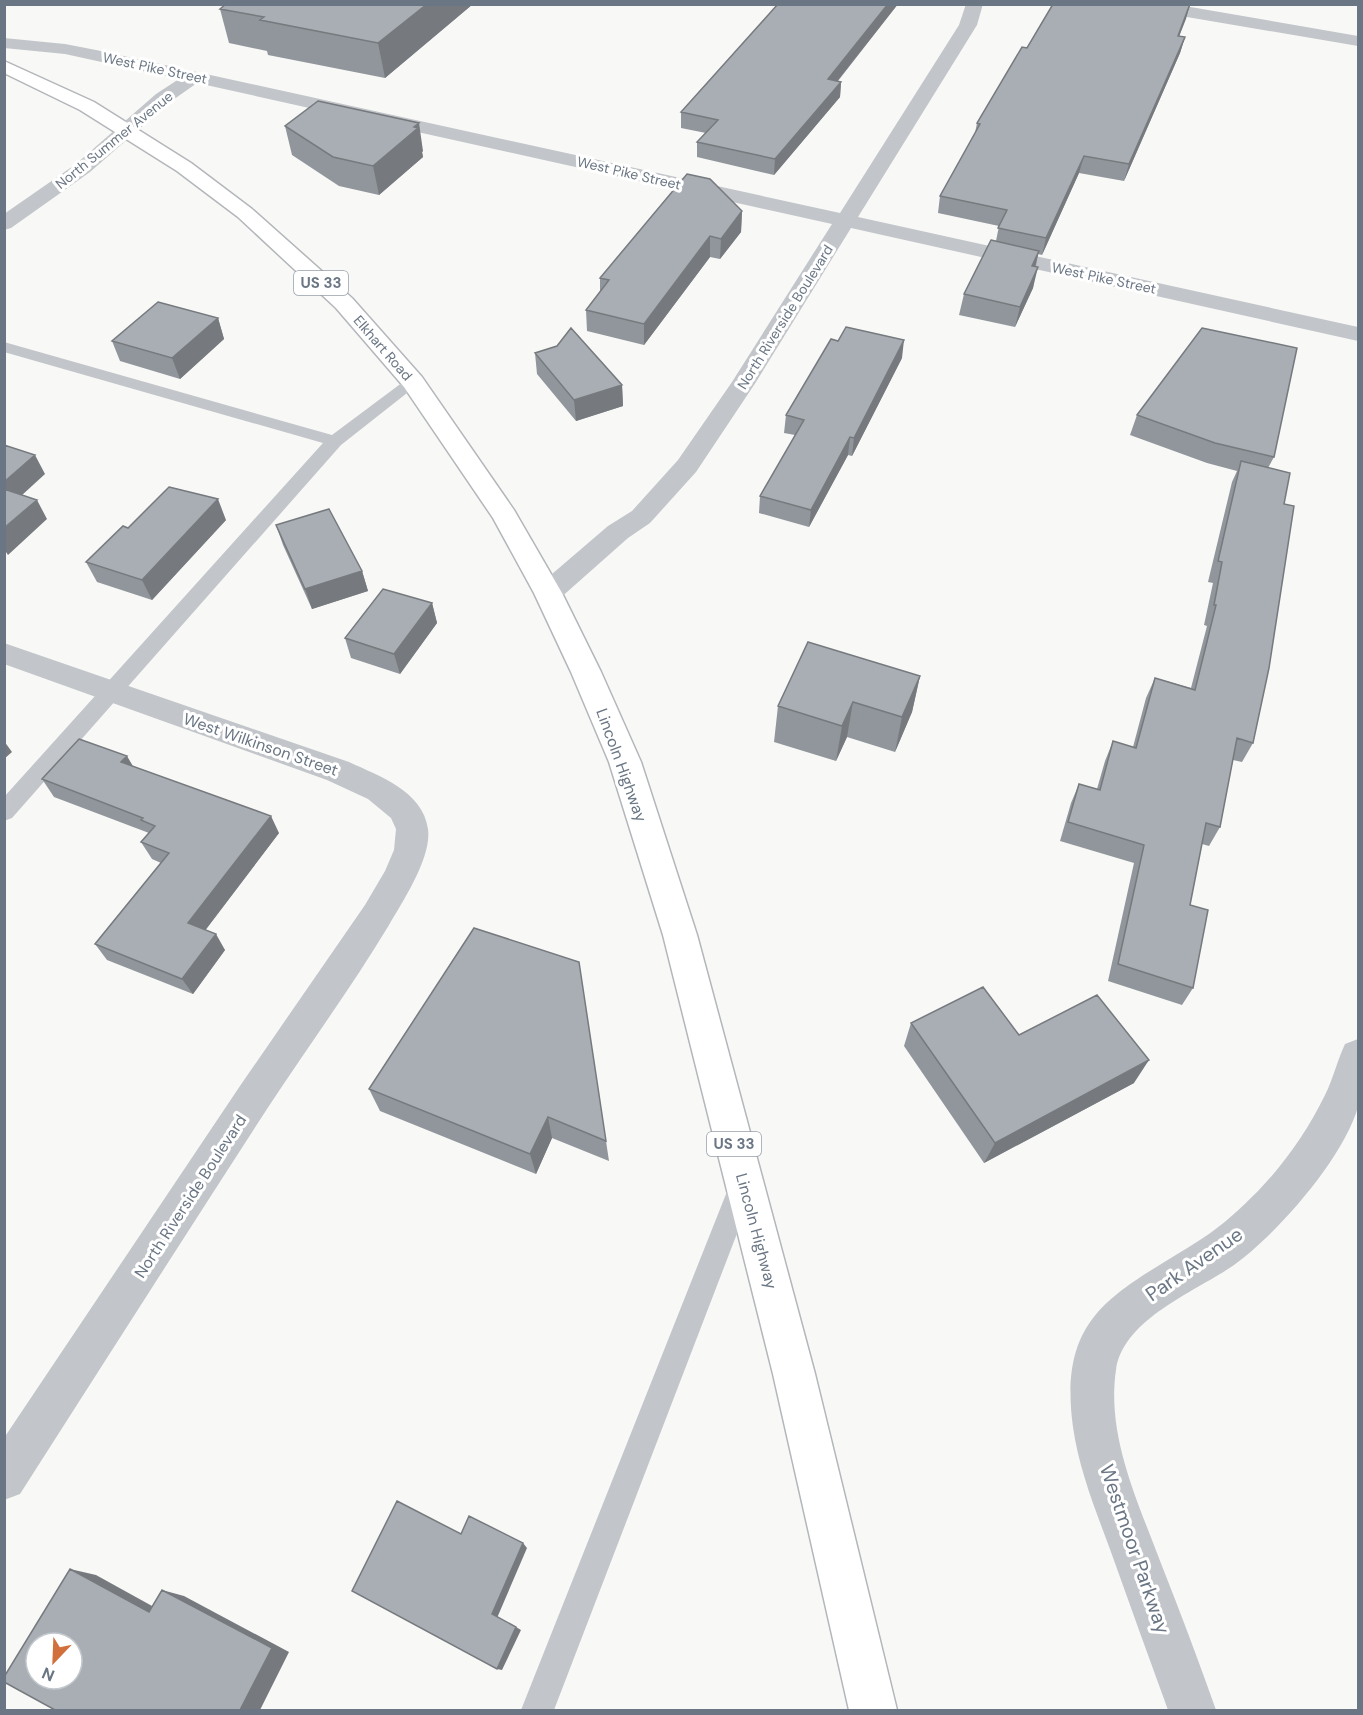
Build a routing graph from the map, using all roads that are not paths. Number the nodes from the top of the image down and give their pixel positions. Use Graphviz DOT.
graph roads {
  1 [pos="975,4"];
  2 [pos="1140,4"];
  3 [pos="1359,41"];
  4 [pos="4,43"];
  5 [pos="4,66"];
  6 [pos="194,77"];
  7 [pos="125,132"];
  8 [pos="844,222"];
  9 [pos="4,224"];
  10 [pos="1359,334"];
  11 [pos="4,347"];
  12 [pos="413,382"];
  13 [pos="335,441"];
  14 [pos="548,593"];
  15 [pos="4,653"];
  16 [pos="112,692"];
  17 [pos="4,812"];
  18 [pos="377,915"];
  19 [pos="1359,1056"];
  20 [pos="744,1182"];
  21 [pos="1093,1383"];
  22 [pos="4,1478"];
  23 [pos="537,1710"];
  24 [pos="873,1710"];
  25 [pos="1192,1710"];
  1 -- 8 [label="street, North Riverside Boulevard"];
  2 -- 3 [label="street"];
  4 -- 6 [label="street, West Pike Street"];
  5 -- 7 [label="highway, Elkhart Road / US 33"];
  6 -- 7 [label="street, North Summer Avenue"];
  6 -- 8 [label="street, West Pike Street"];
  7 -- 9 [label="street, North Summer Avenue"];
  7 -- 12 [label="highway, Elkhart Road / US 33"];
  8 -- 10 [label="street, West Pike Street"];
  8 -- 14 [label="street, North Riverside Boulevard"];
  11 -- 13 [label="lane"];
  12 -- 13 [label="lane"];
  12 -- 14 [label="highway, Elkhart Road / US 33"];
  13 -- 16 [label="lane"];
  14 -- 20 [label="highway, Lincoln Highway / US 33"];
  15 -- 16 [label="street, West Wilkinson Street"];
  16 -- 17 [label="lane"];
  16 -- 18 [label="street, West Wilkinson Street"];
  18 -- 22 [label="street, North Riverside Boulevard"];
  19 -- 21 [label="street, Park Avenue"];
  20 -- 23 [label="lane"];
  20 -- 24 [label="highway, Lincoln Highway / US 33"];
  21 -- 25 [label="street, Westmoor Parkway"];
}
